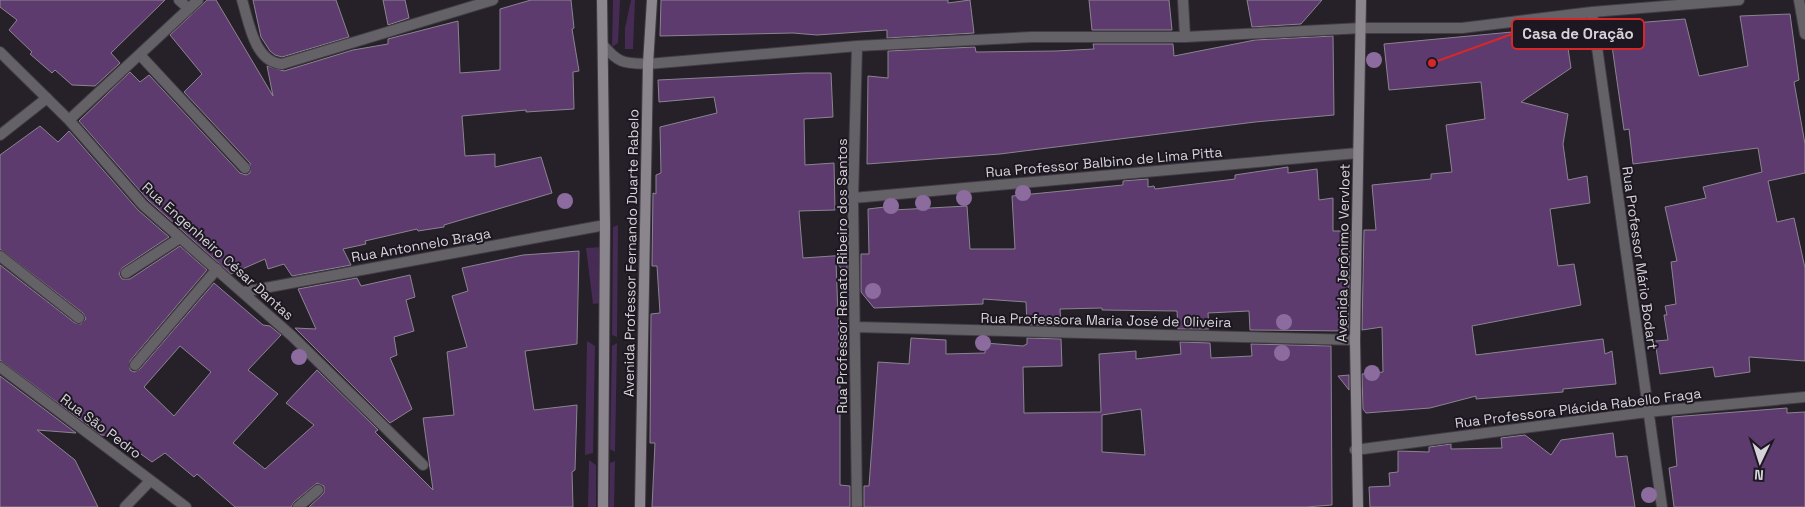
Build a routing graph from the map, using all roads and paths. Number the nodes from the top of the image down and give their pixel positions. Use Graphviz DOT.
graph roads {
  1 [pos="179,0"];
  2 [pos="198,0"];
  3 [pos="242,0"];
  4 [pos="493,0"];
  5 [pos="602,0"];
  6 [pos="652,0"];
  7 [pos="1183,0"];
  8 [pos="1361,0"];
  9 [pos="1739,0"];
  10 [pos="1799,0"];
  11 [pos="1655,4"];
  12 [pos="189,9"];
  13 [pos="1592,12"];
  14 [pos="1362,28"];
  15 [pos="1805,34"];
  16 [pos="1185,37"];
  17 [pos="603,45"];
  18 [pos="857,46"];
  19 [pos="0,52"];
  20 [pos="140,55"];
  21 [pos="648,64"];
  22 [pos="47,98"];
  23 [pos="70,120"];
  24 [pos="0,135"];
  25 [pos="1358,153"];
  26 [pos="245,168"];
  27 [pos="853,198"];
  28 [pos="605,225"];
  29 [pos="180,238"];
  30 [pos="0,256"];
  31 [pos="217,269"];
  32 [pos="126,272"];
  33 [pos="243,292"];
  34 [pos="79,318"];
  35 [pos="856,327"];
  36 [pos="1355,340"];
  37 [pos="134,365"];
  38 [pos="0,367"];
  39 [pos="1805,397"];
  40 [pos="1647,412"];
  41 [pos="1355,450"];
  42 [pos="423,465"];
  43 [pos="150,481"];
  44 [pos="318,490"];
  45 [pos="125,507"];
  46 [pos="186,507"];
  47 [pos="298,507"];
  48 [pos="603,507"];
  49 [pos="640,507"];
  50 [pos="857,507"];
  51 [pos="1358,507"];
  52 [pos="1662,507"];
  1 -- 12 [label="street"];
  2 -- 12 [label="street"];
  3 -- 4 [label="street"];
  5 -- 17 [label="street, Avenida Professor Fernando Duarte Rabelo"];
  6 -- 21 [label="street, Avenida Professor Fernando Duarte Rabelo"];
  7 -- 16 [label="street"];
  8 -- 14 [label="street, Avenida Jerônimo Vervloet"];
  9 -- 11 [label="street"];
  10 -- 15 [label="street"];
  11 -- 13 [label="street"];
  12 -- 20 [label="street"];
  13 -- 14 [label="street"];
  13 -- 40 [label="street, Rua Professor Mário Bodart"];
  14 -- 16 [label="street"];
  14 -- 25 [label="street, Avenida Jerônimo Vervloet"];
  16 -- 18 [label="street"];
  17 -- 21 [label="street"];
  17 -- 28 [label="street, Avenida Professor Fernando Duarte Rabelo"];
  18 -- 21 [label="street"];
  18 -- 27 [label="street, Rua Professor Renato Ribeiro dos Santos"];
  19 -- 22 [label="street, Rua Engenheiro César Dantas"];
  20 -- 23 [label="street"];
  20 -- 26 [label="street"];
  21 -- 49 [label="street, Avenida Professor Fernando Duarte Rabelo"];
  22 -- 23 [label="street, Rua Engenheiro César Dantas"];
  22 -- 24 [label="street"];
  23 -- 29 [label="street, Rua Engenheiro César Dantas"];
  25 -- 27 [label="street, Rua Professor Balbino de Lima Pitta"];
  25 -- 36 [label="street, Avenida Jerônimo Vervloet"];
  27 -- 35 [label="street, Rua Professor Renato Ribeiro dos Santos"];
  28 -- 33 [label="street, Rua Antonnelo Braga"];
  28 -- 48 [label="street, Avenida Professor Fernando Duarte Rabelo"];
  29 -- 31 [label="street, Rua Engenheiro César Dantas"];
  29 -- 32 [label="street"];
  30 -- 34 [label="street"];
  31 -- 33 [label="street, Rua Engenheiro César Dantas"];
  31 -- 37 [label="street"];
  33 -- 42 [label="street, Rua Engenheiro César Dantas"];
  35 -- 36 [label="street, Rua Professora Maria José de Oliveira"];
  35 -- 50 [label="street, Rua Professor Renato Ribeiro dos Santos"];
  36 -- 41 [label="street, Avenida Jerônimo Vervloet"];
  38 -- 43 [label="street, Rua São Pedro"];
  39 -- 40 [label="street, Rua Professora Plácida Rabello Fraga"];
  40 -- 41 [label="street, Rua Professora Plácida Rabello Fraga"];
  40 -- 52 [label="street, Rua Professor Mário Bodart"];
  41 -- 51 [label="street, Avenida Jerônimo Vervloet"];
  43 -- 45 [label="street"];
  43 -- 46 [label="street, Rua São Pedro"];
  44 -- 47 [label="street"];
}
